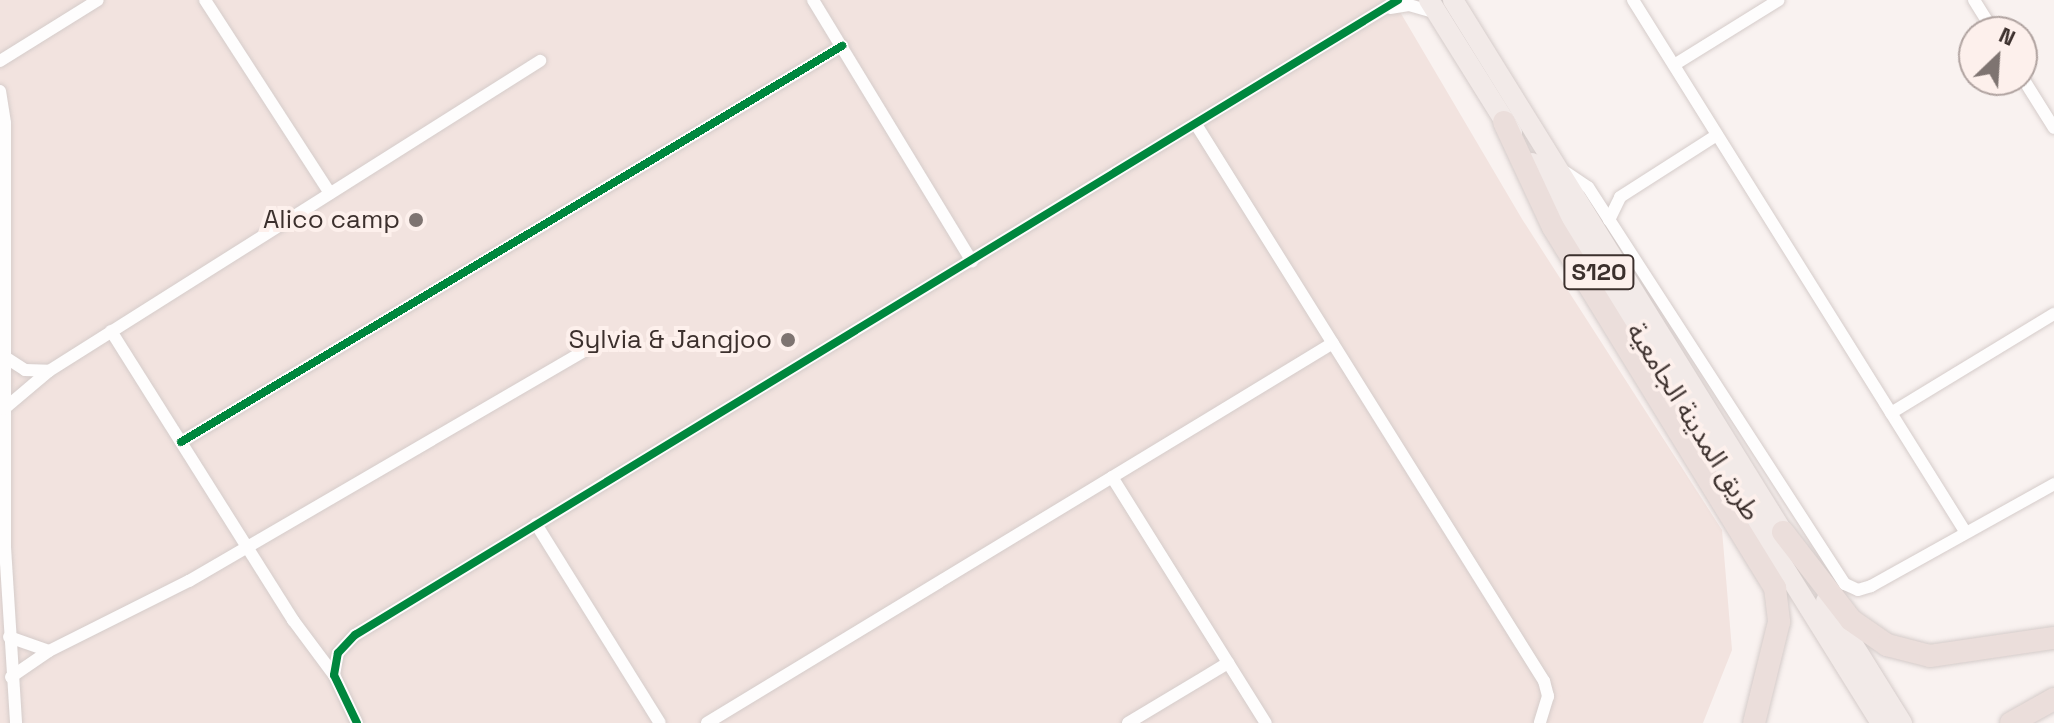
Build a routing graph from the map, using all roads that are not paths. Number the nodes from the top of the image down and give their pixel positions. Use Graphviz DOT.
graph roads {
  1 [pos="98,0"];
  2 [pos="205,0"];
  3 [pos="813,0"];
  4 [pos="1633,0"];
  5 [pos="1779,0"];
  6 [pos="1394,4"];
  7 [pos="1440,5"];
  8 [pos="842,46"];
  9 [pos="0,61"];
  10 [pos="540,61"];
  11 [pos="1674,65"];
  12 [pos="0,91"];
  13 [pos="2034,96"];
  14 [pos="1504,122"];
  15 [pos="1197,126"];
  16 [pos="2054,128"];
  17 [pos="1717,135"];
  18 [pos="1555,166"];
  19 [pos="330,193"];
  20 [pos="1594,196"];
  21 [pos="1620,197"];
  22 [pos="1609,220"];
  23 [pos="972,261"];
  24 [pos="2054,314"];
  25 [pos="111,331"];
  26 [pos="1333,343"];
  27 [pos="583,352"];
  28 [pos="5,357"];
  29 [pos="49,371"];
  30 [pos="4,409"];
  31 [pos="1891,413"];
  32 [pos="181,442"];
  33 [pos="1112,477"];
  34 [pos="2054,484"];
  35 [pos="536,524"];
  36 [pos="1966,533"];
  37 [pos="1776,538"];
  38 [pos="247,548"];
  39 [pos="9,637"];
  40 [pos="2054,638"];
  41 [pos="49,651"];
  42 [pos="1228,663"];
  43 [pos="334,675"];
  44 [pos="11,677"];
  45 [pos="2054,699"];
  46 [pos="16,723"];
  47 [pos="357,723"];
  48 [pos="660,723"];
  49 [pos="707,723"];
  50 [pos="1128,723"];
  51 [pos="1266,723"];
  52 [pos="1540,723"];
  53 [pos="1754,723"];
  54 [pos="1881,723"];
  55 [pos="1902,723"];
  56 [pos="2011,723"];
  1 -- 9 [label="street"];
  2 -- 19 [label="street"];
  3 -- 8 [label="street"];
  4 -- 11 [label="street"];
  5 -- 11 [label="street"];
  6 -- 7 [label="street"];
  6 -- 15 [label="street"];
  7 -- 14 [label="main road, طريق المدينة الجامعية / S120"];
  7 -- 18 [label="main road, طريق المدينة الجامعية / S120"];
  8 -- 23 [label="street"];
  8 -- 32 [label="street"];
  10 -- 19 [label="street"];
  11 -- 17 [label="street"];
  12 -- 28 [label="street"];
  13 -- 16 [label="street"];
  14 -- 37 [label="main road, طريق المدينة الجامعية / S120"];
  14 -- 53 [label="highway"];
  15 -- 23 [label="street"];
  15 -- 26 [label="street"];
  17 -- 21 [label="street"];
  17 -- 31 [label="street"];
  18 -- 20 [label="street"];
  18 -- 37 [label="main road, طريق المدينة الجامعية / S120"];
  19 -- 25 [label="street"];
  20 -- 21 [label="street"];
  20 -- 22 [label="street"];
  21 -- 22 [label="street"];
  22 -- 36 [label="street"];
  23 -- 35 [label="street"];
  24 -- 31 [label="street"];
  25 -- 29 [label="street"];
  25 -- 32 [label="street"];
  26 -- 33 [label="street"];
  26 -- 52 [label="street"];
  27 -- 38 [label="street"];
  28 -- 29 [label="street"];
  28 -- 30 [label="street"];
  29 -- 30 [label="street"];
  30 -- 39 [label="street"];
  31 -- 36 [label="street"];
  32 -- 38 [label="street"];
  33 -- 42 [label="street"];
  33 -- 49 [label="street"];
  34 -- 36 [label="street"];
  35 -- 43 [label="street"];
  35 -- 48 [label="street"];
  37 -- 40 [label="highway"];
  37 -- 54 [label="main road, طريق المدينة الجامعية / S120"];
  37 -- 55 [label="main road, طريق المدينة الجامعية / S120"];
  38 -- 41 [label="street"];
  38 -- 43 [label="street"];
  39 -- 41 [label="street"];
  39 -- 44 [label="street"];
  41 -- 44 [label="street"];
  42 -- 50 [label="street"];
  42 -- 51 [label="street"];
  43 -- 47 [label="street"];
  44 -- 46 [label="street"];
  45 -- 56 [label="highway"];
}
